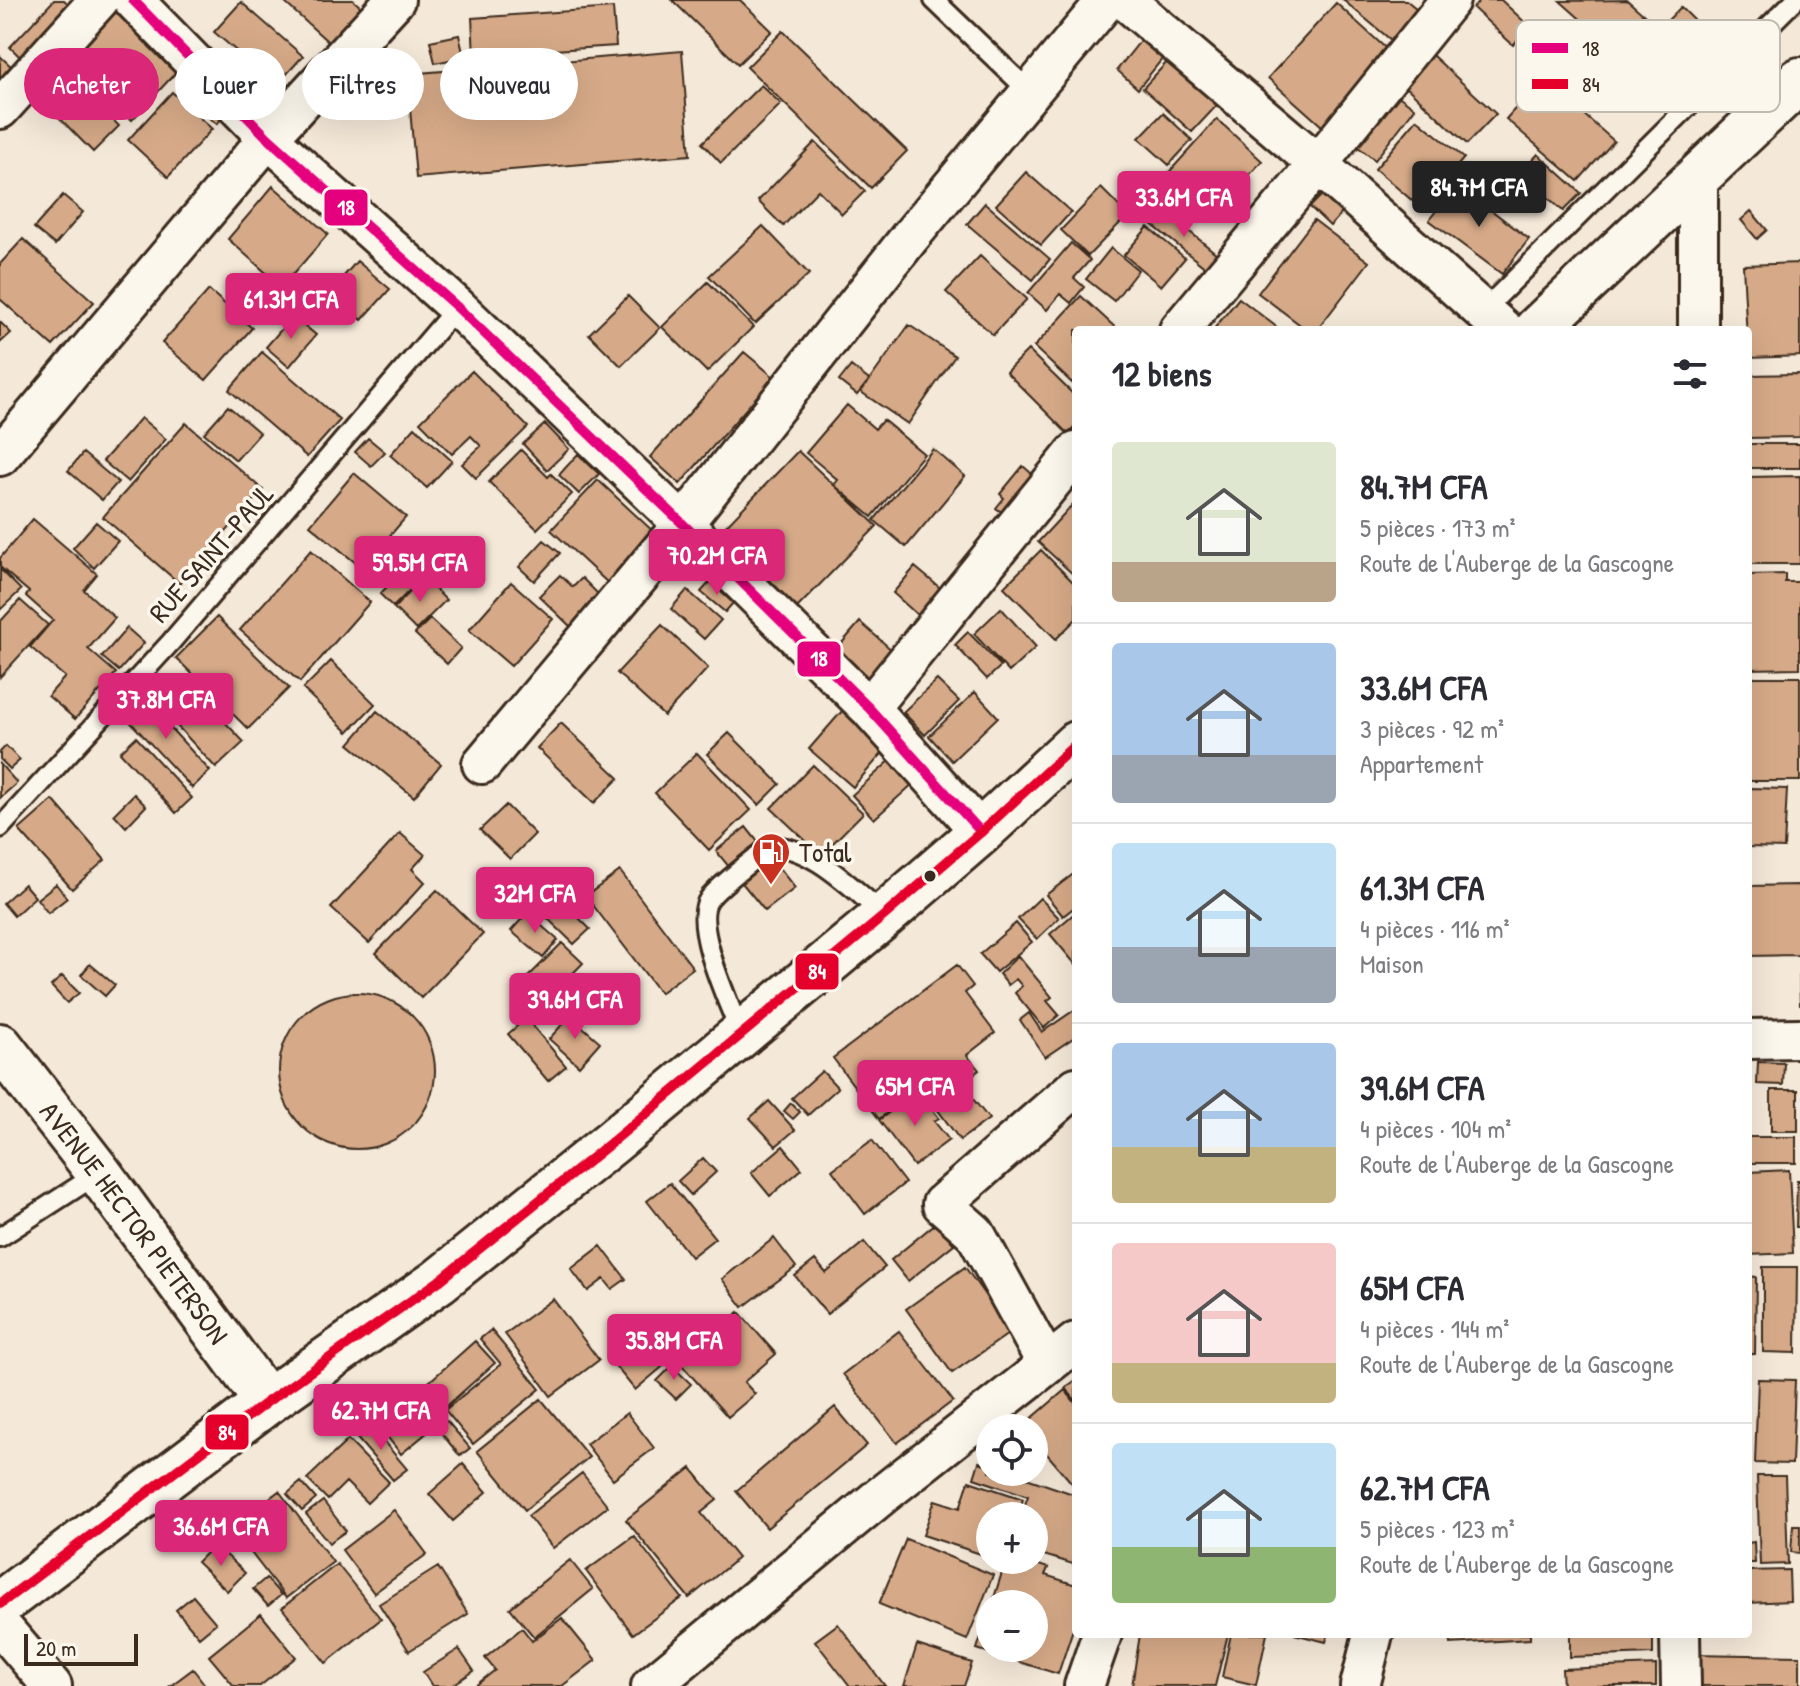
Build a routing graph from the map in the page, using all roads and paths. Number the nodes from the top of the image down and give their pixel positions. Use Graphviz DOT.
graph roads {
  1 [pos="99,0"];
  2 [pos="133,0"];
  3 [pos="395,0"];
  4 [pos="934,0"];
  5 [pos="1107,0"];
  6 [pos="1125,0"];
  7 [pos="1450,0"];
  8 [pos="1795,0"];
  9 [pos="1776,20"];
  10 [pos="1800,80"];
  11 [pos="1030,92"];
  12 [pos="1780,99"];
  13 [pos="0,109"];
  14 [pos="1690,112"];
  15 [pos="1767,112"];
  16 [pos="268,138"];
  17 [pos="1318,164"];
  18 [pos="1698,179"];
  19 [pos="457,307"];
  20 [pos="1493,321"];
  21 [pos="1182,326"];
  22 [pos="1540,326"];
  23 [pos="1698,326"];
  24 [pos="0,456"];
  25 [pos="1072,457"];
  26 [pos="683,524"];
  27 [pos="869,708"];
  28 [pos="1072,748"];
  29 [pos="482,764"];
  30 [pos="0,828"];
  31 [pos="981,832"];
  32 [pos="885,915"];
  33 [pos="741,1034"];
  34 [pos="1800,1038"];
  35 [pos="1752,1039"];
  36 [pos="0,1046"];
  37 [pos="1072,1090"];
  38 [pos="99,1173"];
  39 [pos="0,1237"];
  40 [pos="1062,1353"];
  41 [pos="267,1402"];
  42 [pos="0,1604"];
  43 [pos="0,1625"];
  44 [pos="1101,1638"];
  45 [pos="1372,1638"];
  46 [pos="1680,1638"];
  47 [pos="52,1686"];
  48 [pos="651,1686"];
  49 [pos="1084,1686"];
  50 [pos="1360,1686"];
  51 [pos="1681,1686"];
  1 -- 13 [label="street"];
  2 -- 16 [label="street"];
  3 -- 16 [label="street"];
  4 -- 11 [label="lane"];
  5 -- 11 [label="street"];
  6 -- 17 [label="street"];
  7 -- 17 [label="street"];
  8 -- 9 [label="lane"];
  10 -- 12 [label="street"];
  11 -- 26 [label="street"];
  14 -- 20 [label="lane"];
  15 -- 18 [label="street"];
  16 -- 19 [label="street"];
  16 -- 24 [label="street"];
  17 -- 20 [label="street"];
  17 -- 21 [label="street"];
  18 -- 22 [label="street"];
  18 -- 23 [label="street"];
  19 -- 26 [label="street"];
  19 -- 30 [label="lane, RUE SAINT-PAUL"];
  25 -- 27 [label="street"];
  26 -- 27 [label="street"];
  26 -- 29 [label="street"];
  27 -- 31 [label="street"];
  28 -- 31 [label="street"];
  31 -- 32 [label="street"];
  32 -- 33 [label="street"];
  32 -- 33 [label="lane"];
  33 -- 41 [label="street"];
  34 -- 35 [label="street"];
  36 -- 38 [label="street, AVENUE HECTOR PIETERSON"];
  37 -- 40 [label="street"];
  38 -- 39 [label="lane"];
  38 -- 41 [label="street, AVENUE HECTOR PIETERSON"];
  40 -- 48 [label="street"];
  41 -- 42 [label="street"];
  43 -- 47 [label="street"];
  44 -- 49 [label="street"];
  45 -- 50 [label="street"];
  46 -- 51 [label="street"];
}
